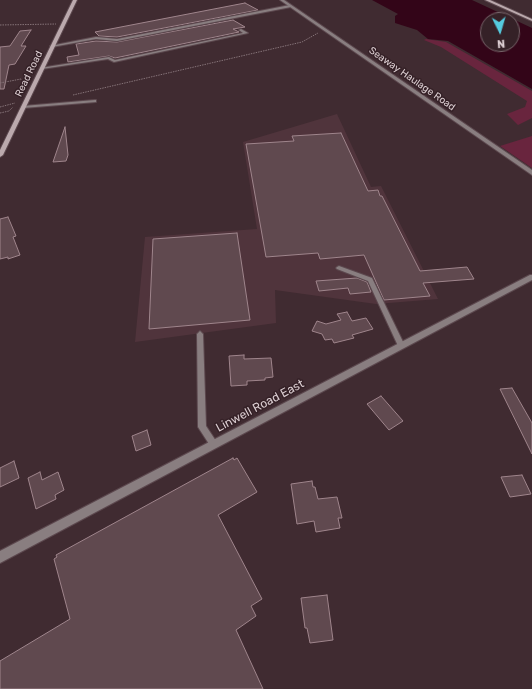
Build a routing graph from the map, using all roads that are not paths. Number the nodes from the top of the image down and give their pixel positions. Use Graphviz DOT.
graph roads {
  1 [pos="75,0"];
  2 [pos="282,0"];
  3 [pos="487,0"];
  4 [pos="290,6"];
  5 [pos="532,20"];
  6 [pos="241,30"];
  7 [pos="52,46"];
  8 [pos="42,68"];
  9 [pos="95,101"];
  10 [pos="23,108"];
  11 [pos="0,155"];
  12 [pos="532,173"];
  13 [pos="339,268"];
  14 [pos="532,277"];
  15 [pos="200,334"];
  16 [pos="401,346"];
  17 [pos="214,444"];
  18 [pos="0,557"];
  1 -- 7 [label="street, Read Road"];
  2 -- 4 [label="street, Seaway Haulage Road"];
  3 -- 5 [label="street"];
  4 -- 7 [label="lane"];
  4 -- 12 [label="street, Seaway Haulage Road"];
  6 -- 8 [label="lane"];
  7 -- 8 [label="street, Read Road"];
  8 -- 10 [label="street, Read Road"];
  9 -- 10 [label="lane"];
  10 -- 11 [label="street, Read Road"];
  13 -- 16 [label="lane"];
  14 -- 16 [label="street, Linwell Road East"];
  15 -- 17 [label="lane"];
  16 -- 17 [label="street, Linwell Road East"];
  17 -- 18 [label="street, Linwell Road East"];
}
